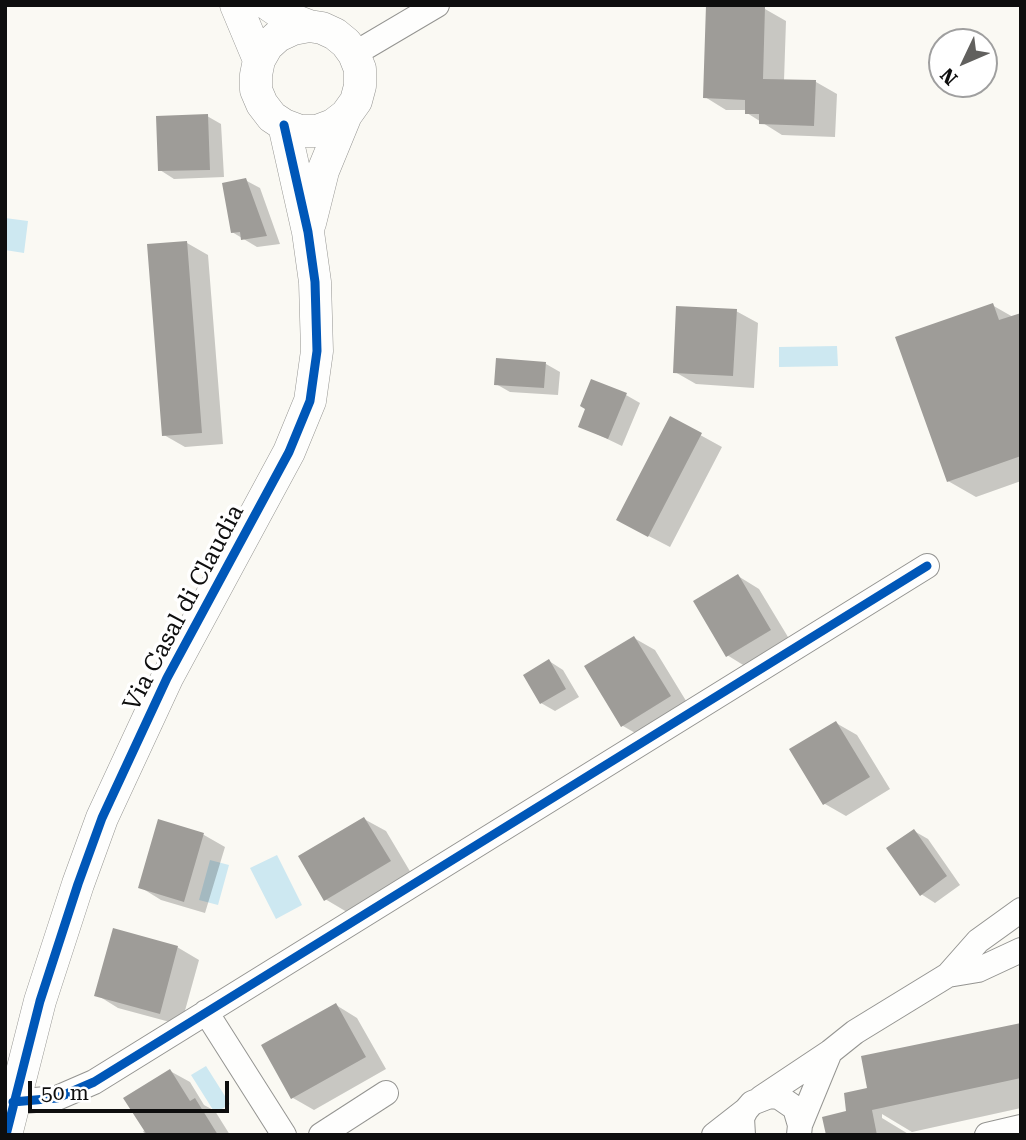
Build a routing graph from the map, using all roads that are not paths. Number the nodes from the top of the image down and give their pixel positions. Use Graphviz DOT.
graph roads {
  1 [pos="236,5"];
  2 [pos="269,5"];
  3 [pos="437,5"];
  4 [pos="309,26"];
  5 [pos="354,54"];
  6 [pos="259,60"];
  7 [pos="346,115"];
  8 [pos="284,125"];
  9 [pos="309,232"];
  10 [pos="927,566"];
  11 [pos="1021,910"];
  12 [pos="1021,950"];
  13 [pos="948,975"];
  14 [pos="206,1012"];
  15 [pos="830,1052"];
  16 [pos="386,1093"];
  17 [pos="13,1101"];
  18 [pos="750,1114"];
  19 [pos="1021,1126"];
  20 [pos="799,1130"];
  21 [pos="6,1135"];
  22 [pos="15,1135"];
  23 [pos="284,1135"];
  24 [pos="321,1135"];
  25 [pos="714,1135"];
  26 [pos="988,1135"];
  1 -- 6 [label="street"];
  2 -- 4 [label="street"];
  3 -- 5 [label="street"];
  4 -- 5 [label="street"];
  4 -- 6 [label="street"];
  5 -- 7 [label="street, Via Casal di Claudia"];
  6 -- 8 [label="street"];
  7 -- 8 [label="street"];
  7 -- 9 [label="street, Via Casal di Claudia"];
  8 -- 9 [label="street, Via Casal di Claudia"];
  9 -- 17 [label="street, Via Casal di Claudia"];
  10 -- 14 [label="street"];
  11 -- 13 [label="street"];
  12 -- 13 [label="street"];
  13 -- 15 [label="street"];
  14 -- 17 [label="street"];
  14 -- 23 [label="street"];
  15 -- 18 [label="street"];
  15 -- 20 [label="street"];
  16 -- 24 [label="street"];
  17 -- 21 [label="street, Via Casal di Claudia"];
  17 -- 22 [label="street, Via Casal di Claudia"];
  18 -- 20 [label="street"];
  18 -- 25 [label="street"];
  19 -- 26 [label="street"];
}
